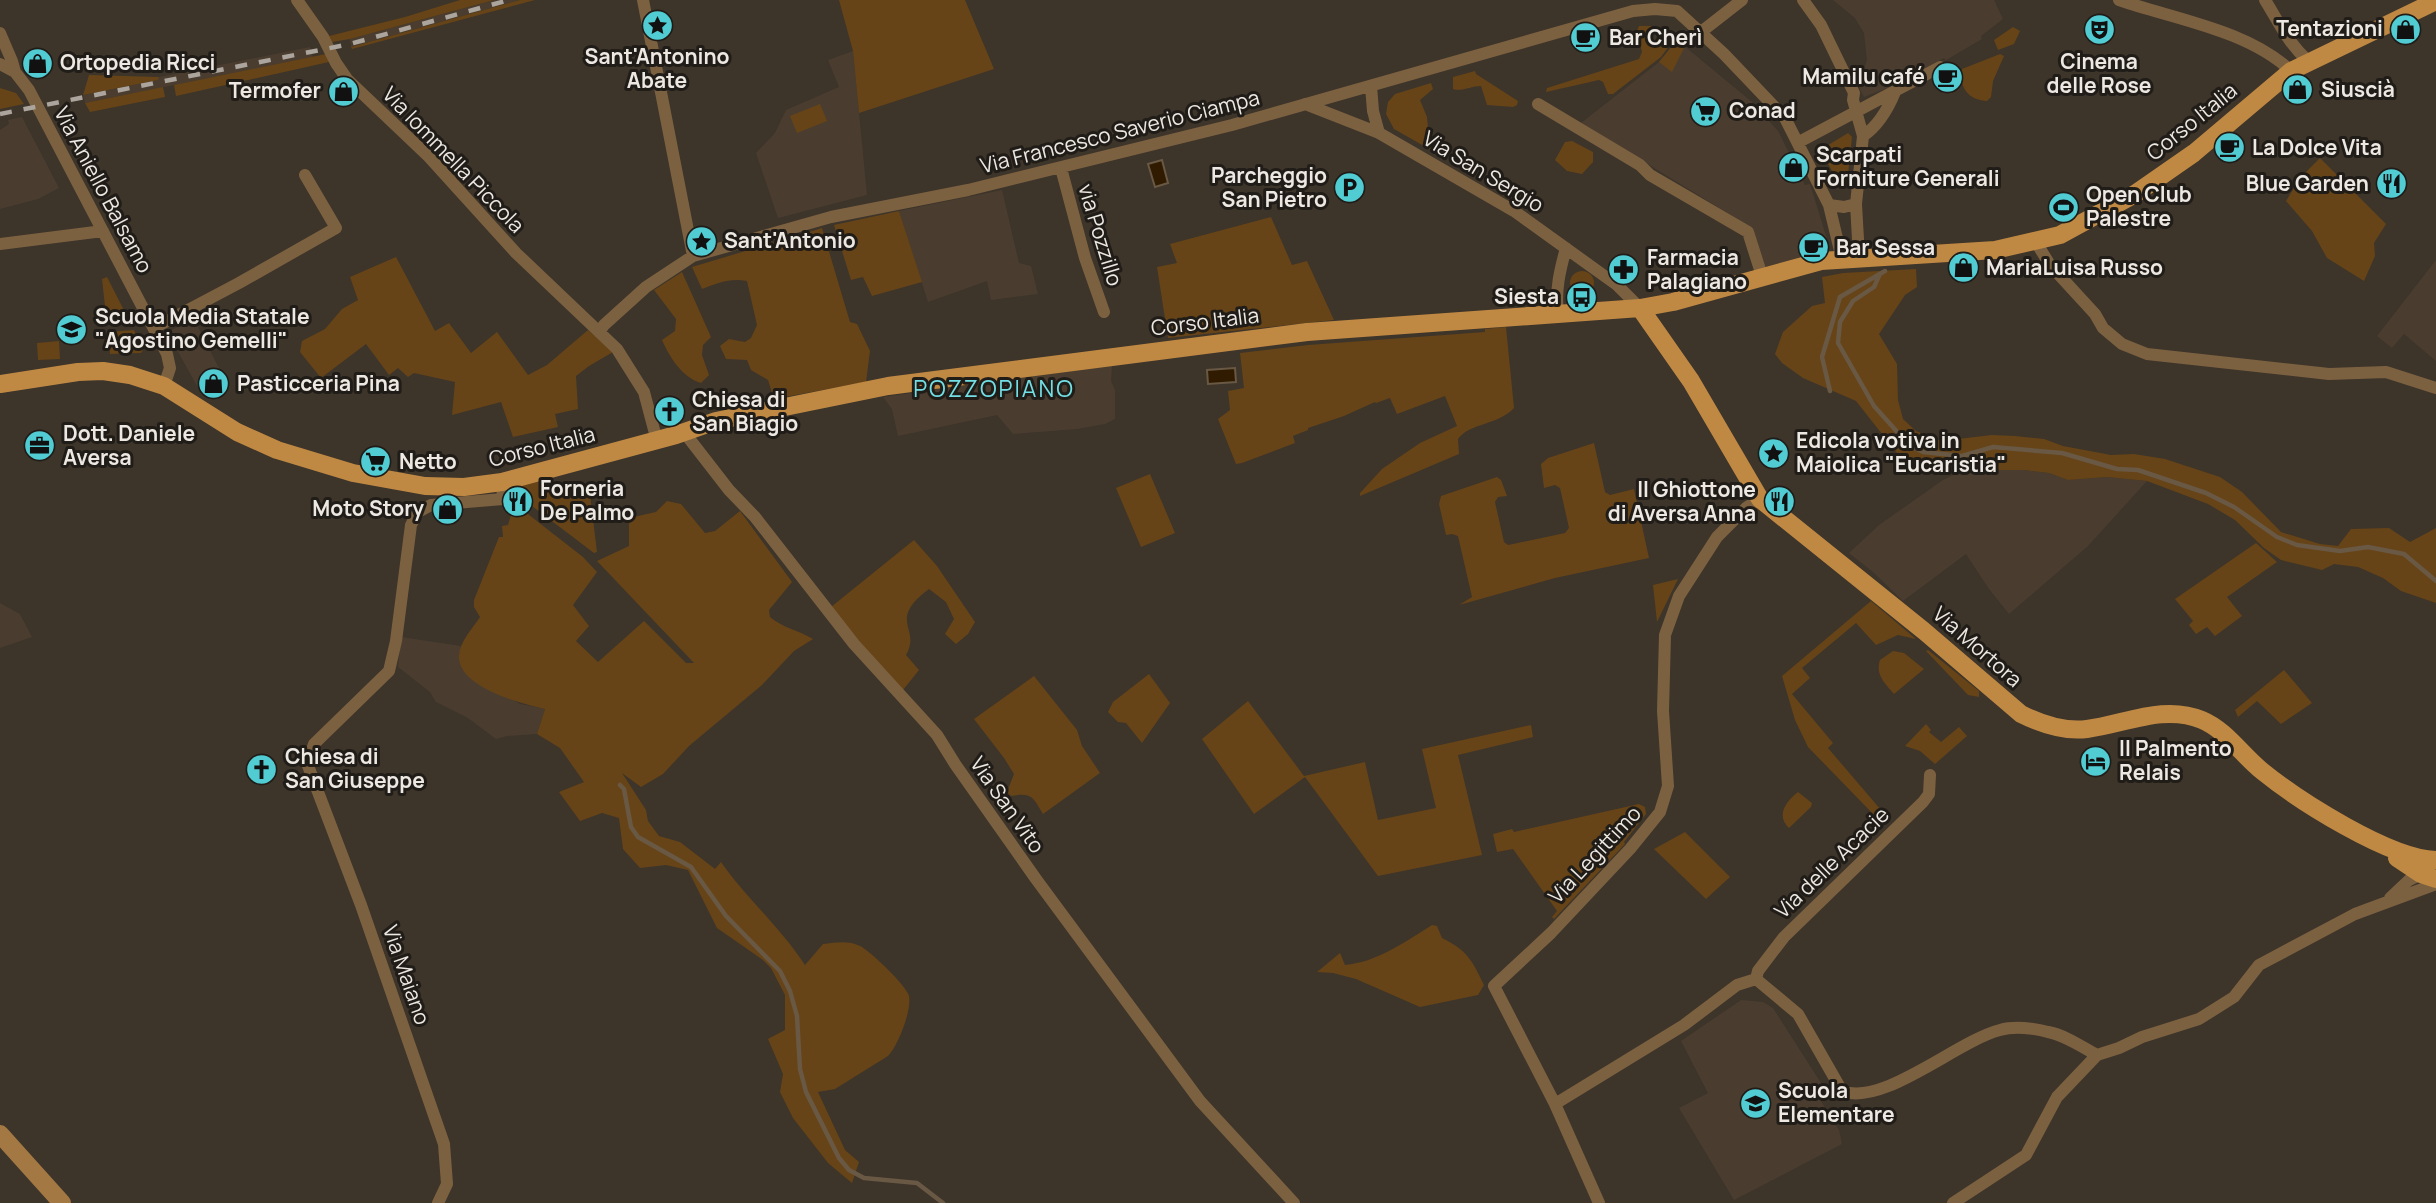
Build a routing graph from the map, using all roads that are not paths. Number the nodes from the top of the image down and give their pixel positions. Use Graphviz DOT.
graph roads {
  1 [pos="297,0"];
  2 [pos="643,0"];
  3 [pos="1742,0"];
  4 [pos="1803,0"];
  5 [pos="2119,0"];
  6 [pos="2265,0"];
  7 [pos="2436,1"];
  8 [pos="1701,32"];
  9 [pos="0,33"];
  10 [pos="2284,34"];
  11 [pos="2264,50"];
  12 [pos="2309,62"];
  13 [pos="0,64"];
  14 [pos="1940,68"];
  15 [pos="2291,71"];
  16 [pos="15,72"];
  17 [pos="1371,86"];
  18 [pos="1895,92"];
  19 [pos="1305,104"];
  20 [pos="1538,104"];
  21 [pos="1857,111"];
  22 [pos="1379,133"];
  23 [pos="1863,136"];
  24 [pos="1799,142"];
  25 [pos="1061,168"];
  26 [pos="304,175"];
  27 [pos="1829,205"];
  28 [pos="1850,205"];
  29 [pos="103,231"];
  30 [pos="2036,242"];
  31 [pos="0,244"];
  32 [pos="1566,248"];
  33 [pos="694,256"];
  34 [pos="1850,258"];
  35 [pos="1762,276"];
  36 [pos="1640,308"];
  37 [pos="1104,312"];
  38 [pos="1558,313"];
  39 [pos="154,328"];
  40 [pos="599,332"];
  41 [pos="0,384"];
  42 [pos="164,386"];
  43 [pos="2436,388"];
  44 [pos="684,432"];
  45 [pos="657,441"];
  46 [pos="502,482"];
  47 [pos="1760,499"];
  48 [pos="1930,775"];
  49 [pos="2384,845"];
  50 [pos="2436,860"];
  51 [pos="2432,876"];
  52 [pos="1756,979"];
  53 [pos="2097,1055"];
  54 [pos="1555,1104"];
  55 [pos="0,1134"];
  56 [pos="62,1203"];
  57 [pos="438,1203"];
  58 [pos="1294,1203"];
  59 [pos="1599,1203"];
  60 [pos="1953,1203"];
  1 -- 40 [label="street, Via Iommella Piccola"];
  2 -- 33 [label="street"];
  3 -- 8 [label="street"];
  4 -- 21 [label="street"];
  5 -- 11 [label="street"];
  6 -- 10 [label="street"];
  7 -- 12 [label="main road, Corso Italia"];
  8 -- 17 [label="street, Via Francesco Saverio Ciampa"];
  8 -- 24 [label="street"];
  9 -- 16 [label="street, Via Aniello Balsamo"];
  10 -- 11 [label="street"];
  10 -- 12 [label="street"];
  11 -- 15 [label="street"];
  12 -- 15 [label="main road, Corso Italia"];
  13 -- 16 [label="street, Via Aniello Balsamo"];
  14 -- 18 [label="street"];
  15 -- 30 [label="main road, Corso Italia"];
  16 -- 29 [label="street, Via Aniello Balsamo"];
  17 -- 19 [label="street, Via Francesco Saverio Ciampa"];
  17 -- 22 [label="street"];
  18 -- 21 [label="street"];
  18 -- 23 [label="street"];
  19 -- 22 [label="street, Via San Sergio"];
  19 -- 25 [label="street, Via Francesco Saverio Ciampa"];
  20 -- 35 [label="street"];
  21 -- 23 [label="street"];
  21 -- 24 [label="street"];
  22 -- 32 [label="street, Via San Sergio"];
  23 -- 28 [label="street"];
  24 -- 27 [label="street"];
  25 -- 33 [label="street, Via Francesco Saverio Ciampa"];
  25 -- 37 [label="street, via Pozzillo"];
  26 -- 39 [label="street"];
  27 -- 28 [label="street"];
  27 -- 34 [label="street"];
  28 -- 34 [label="street"];
  29 -- 31 [label="street"];
  29 -- 39 [label="street, Via Aniello Balsamo"];
  30 -- 34 [label="main road, Corso Italia"];
  30 -- 43 [label="street"];
  32 -- 36 [label="street, Via San Sergio"];
  32 -- 38 [label="street"];
  33 -- 40 [label="street, Via Francesco Saverio Ciampa"];
  34 -- 35 [label="main road, Corso Italia"];
  35 -- 36 [label="main road, Corso Italia"];
  36 -- 38 [label="main road, Corso Italia"];
  36 -- 47 [label="main road, Via Mortora"];
  38 -- 44 [label="main road, Corso Italia"];
  39 -- 42 [label="street, Via Aniello Balsamo"];
  40 -- 45 [label="street"];
  41 -- 42 [label="main road, Corso Italia"];
  42 -- 46 [label="main road, Corso Italia"];
  44 -- 45 [label="main road, Corso Italia"];
  44 -- 58 [label="street, Via San Vito"];
  45 -- 46 [label="main road, Corso Italia"];
  46 -- 57 [label="street, Via Maiano"];
  47 -- 49 [label="main road, Via Mortora"];
  47 -- 54 [label="street, Via Legittimo"];
  48 -- 52 [label="street, Via delle Acacie"];
  49 -- 50 [label="main road"];
  49 -- 51 [label="main road"];
  51 -- 53 [label="street"];
  52 -- 53 [label="street"];
  52 -- 54 [label="street"];
  53 -- 60 [label="street"];
  54 -- 59 [label="street"];
  55 -- 56 [label="street"];
}
